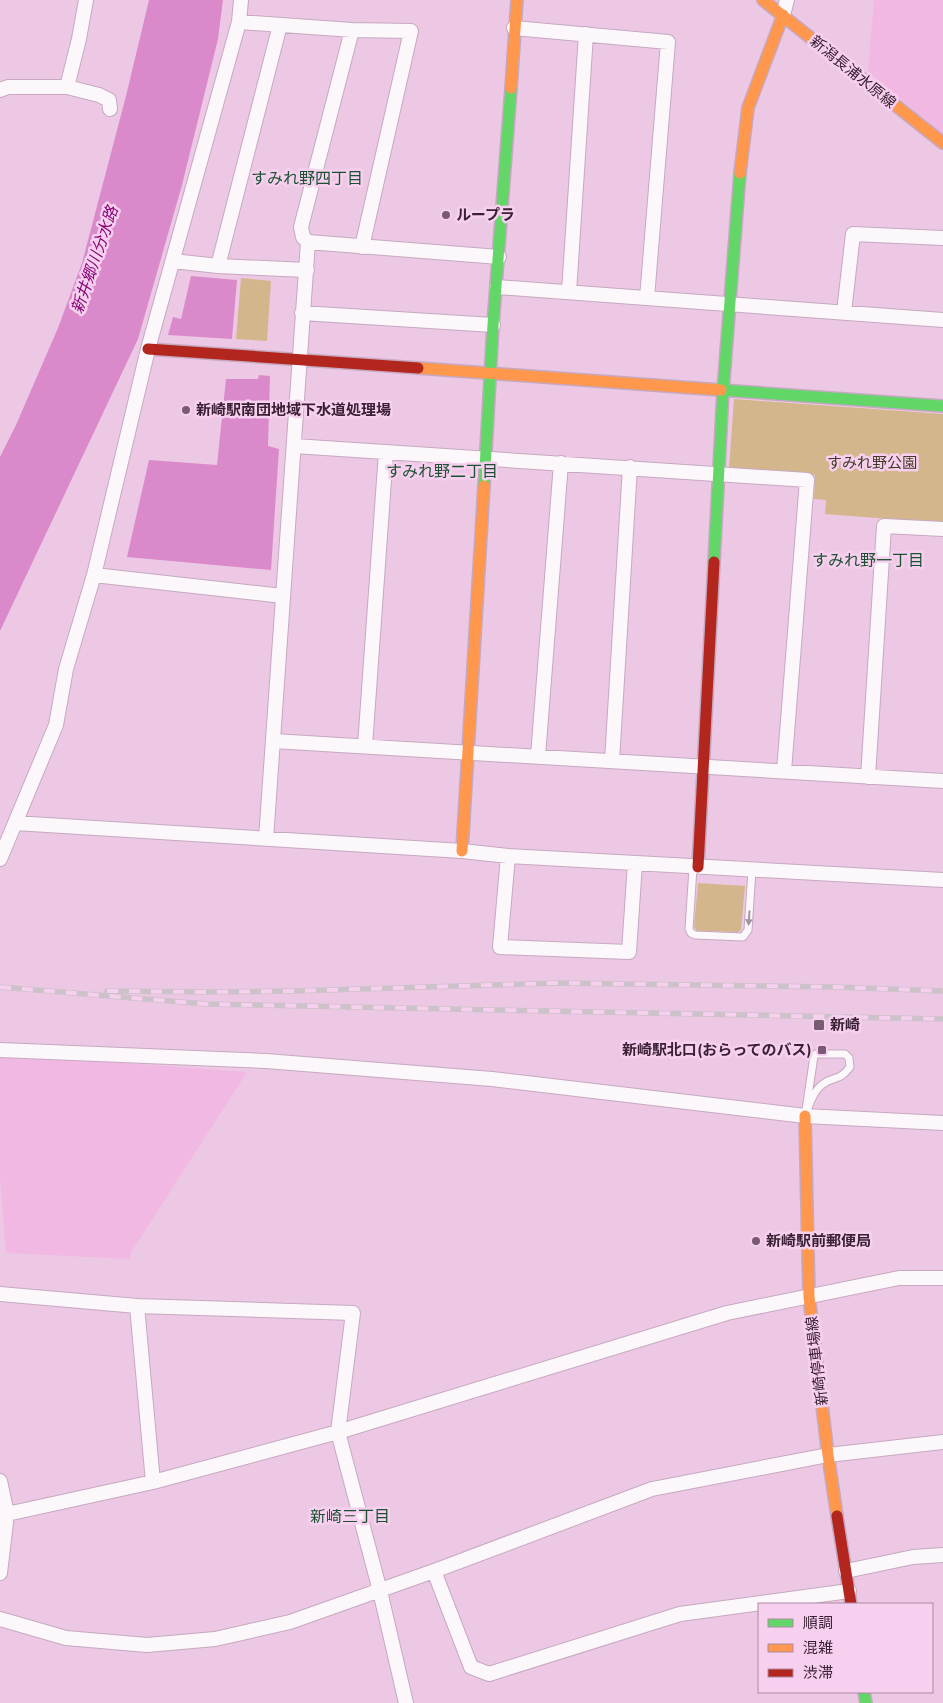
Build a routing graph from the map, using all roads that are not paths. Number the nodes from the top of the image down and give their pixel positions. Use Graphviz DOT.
graph roads {
  1 [pos="86,0"];
  2 [pos="241,0"];
  3 [pos="517,0"];
  4 [pos="763,0"];
  5 [pos="787,0"];
  6 [pos="783,15"];
  7 [pos="239,22"];
  8 [pos="280,25"];
  9 [pos="514,28"];
  10 [pos="352,30"];
  11 [pos="586,34"];
  12 [pos="67,87"];
  13 [pos="0,90"];
  14 [pos="110,109"];
  15 [pos="943,143"];
  16 [pos="943,238"];
  17 [pos="308,242"];
  18 [pos="362,246"];
  19 [pos="499,257"];
  20 [pos="173,261"];
  21 [pos="218,266"];
  22 [pos="307,270"];
  23 [pos="497,287"];
  24 [pos="569,292"];
  25 [pos="648,298"];
  26 [pos="731,304"];
  27 [pos="844,312"];
  28 [pos="302,313"];
  29 [pos="943,320"];
  30 [pos="493,325"];
  31 [pos="148,349"];
  32 [pos="299,360"];
  33 [pos="490,374"];
  34 [pos="724,391"];
  35 [pos="943,406"];
  36 [pos="294,446"];
  37 [pos="386,452"];
  38 [pos="485,458"];
  39 [pos="561,463"];
  40 [pos="630,467"];
  41 [pos="719,473"];
  42 [pos="943,529"];
  43 [pos="94,575"];
  44 [pos="284,596"];
  45 [pos="273,740"];
  46 [pos="365,746"];
  47 [pos="469,752"];
  48 [pos="538,756"];
  49 [pos="612,761"];
  50 [pos="703,766"];
  51 [pos="784,772"];
  52 [pos="868,777"];
  53 [pos="943,781"];
  54 [pos="15,824"];
  55 [pos="266,839"];
  56 [pos="462,851"];
  57 [pos="508,856"];
  58 [pos="0,859"];
  59 [pos="634,863"];
  60 [pos="695,866"];
  61 [pos="752,870"];
  62 [pos="943,880"];
  63 [pos="0,1050"];
  64 [pos="804,1116"];
  65 [pos="943,1123"];
  66 [pos="943,1278"];
  67 [pos="0,1294"];
  68 [pos="810,1297"];
  69 [pos="137,1306"];
  70 [pos="338,1432"];
  71 [pos="943,1442"];
  72 [pos="828,1455"];
  73 [pos="0,1481"];
  74 [pos="153,1482"];
  75 [pos="7,1514"];
  76 [pos="943,1555"];
  77 [pos="434,1571"];
  78 [pos="846,1571"];
  79 [pos="0,1574"];
  80 [pos="380,1591"];
  81 [pos="850,1597"];
  82 [pos="790,1603"];
  83 [pos="758,1606"];
  84 [pos="0,1620"];
  85 [pos="406,1703"];
  1 -- 12 [label="street"];
  2 -- 7 [label="street"];
  3 -- 9 [label="street"];
  4 -- 6 [label="street, 新潟長浦水原線"];
  5 -- 6 [label="street"];
  6 -- 15 [label="street, 新潟長浦水原線"];
  6 -- 26 [label="street"];
  7 -- 8 [label="street"];
  7 -- 20 [label="street"];
  8 -- 10 [label="street"];
  8 -- 21 [label="street"];
  9 -- 11 [label="street"];
  9 -- 19 [label="street"];
  10 -- 17 [label="street"];
  10 -- 18 [label="street"];
  11 -- 24 [label="street"];
  11 -- 25 [label="street"];
  12 -- 13 [label="street"];
  12 -- 14 [label="street"];
  16 -- 27 [label="street"];
  17 -- 18 [label="street"];
  17 -- 22 [label="street"];
  18 -- 19 [label="street"];
  19 -- 23 [label="street"];
  20 -- 21 [label="street"];
  20 -- 31 [label="street"];
  21 -- 22 [label="street"];
  22 -- 28 [label="street"];
  23 -- 24 [label="street"];
  23 -- 30 [label="street"];
  24 -- 25 [label="street"];
  25 -- 26 [label="street"];
  26 -- 27 [label="street"];
  26 -- 34 [label="street"];
  27 -- 29 [label="street"];
  28 -- 30 [label="street"];
  28 -- 32 [label="street"];
  30 -- 33 [label="street"];
  31 -- 32 [label="street"];
  31 -- 43 [label="street"];
  32 -- 33 [label="street"];
  32 -- 36 [label="street"];
  33 -- 34 [label="street"];
  33 -- 38 [label="street"];
  34 -- 35 [label="street"];
  34 -- 41 [label="street"];
  36 -- 37 [label="street"];
  36 -- 44 [label="street"];
  37 -- 38 [label="street"];
  37 -- 46 [label="street"];
  38 -- 39 [label="street"];
  38 -- 47 [label="street"];
  39 -- 40 [label="street"];
  39 -- 48 [label="street"];
  40 -- 41 [label="street"];
  40 -- 49 [label="street"];
  41 -- 50 [label="street"];
  41 -- 51 [label="street"];
  42 -- 52 [label="street"];
  43 -- 44 [label="street"];
  43 -- 54 [label="street"];
  44 -- 45 [label="street"];
  45 -- 46 [label="street"];
  45 -- 55 [label="street"];
  46 -- 47 [label="street"];
  47 -- 48 [label="street"];
  47 -- 56 [label="street"];
  48 -- 49 [label="street"];
  49 -- 50 [label="street"];
  50 -- 51 [label="street"];
  50 -- 60 [label="street"];
  51 -- 52 [label="street"];
  52 -- 53 [label="street"];
  54 -- 55 [label="street"];
  54 -- 58 [label="street"];
  55 -- 56 [label="street"];
  56 -- 57 [label="street"];
  57 -- 59 [label="street"];
  57 -- 59 [label="street"];
  59 -- 60 [label="street"];
  60 -- 61 [label="street"];
  61 -- 60 [label="lane, one-way"];
  61 -- 62 [label="street"];
  63 -- 64 [label="street"];
  64 -- 64 [label="lane"];
  64 -- 65 [label="street"];
  64 -- 68 [label="street, 新崎停車場線"];
  66 -- 68 [label="street"];
  67 -- 69 [label="street"];
  68 -- 70 [label="street"];
  68 -- 72 [label="street, 新崎停車場線"];
  69 -- 70 [label="street"];
  69 -- 74 [label="street"];
  70 -- 74 [label="street"];
  70 -- 80 [label="street"];
  71 -- 72 [label="street"];
  72 -- 77 [label="street"];
  72 -- 78 [label="street, 新崎停車場線"];
  73 -- 75 [label="street"];
  74 -- 75 [label="street"];
  75 -- 79 [label="street"];
  76 -- 78 [label="street"];
  77 -- 80 [label="street"];
  77 -- 83 [label="street"];
  78 -- 81 [label="street, 新崎停車場線"];
  80 -- 84 [label="street"];
  80 -- 85 [label="street"];
  81 -- 82 [label="street"];
}
